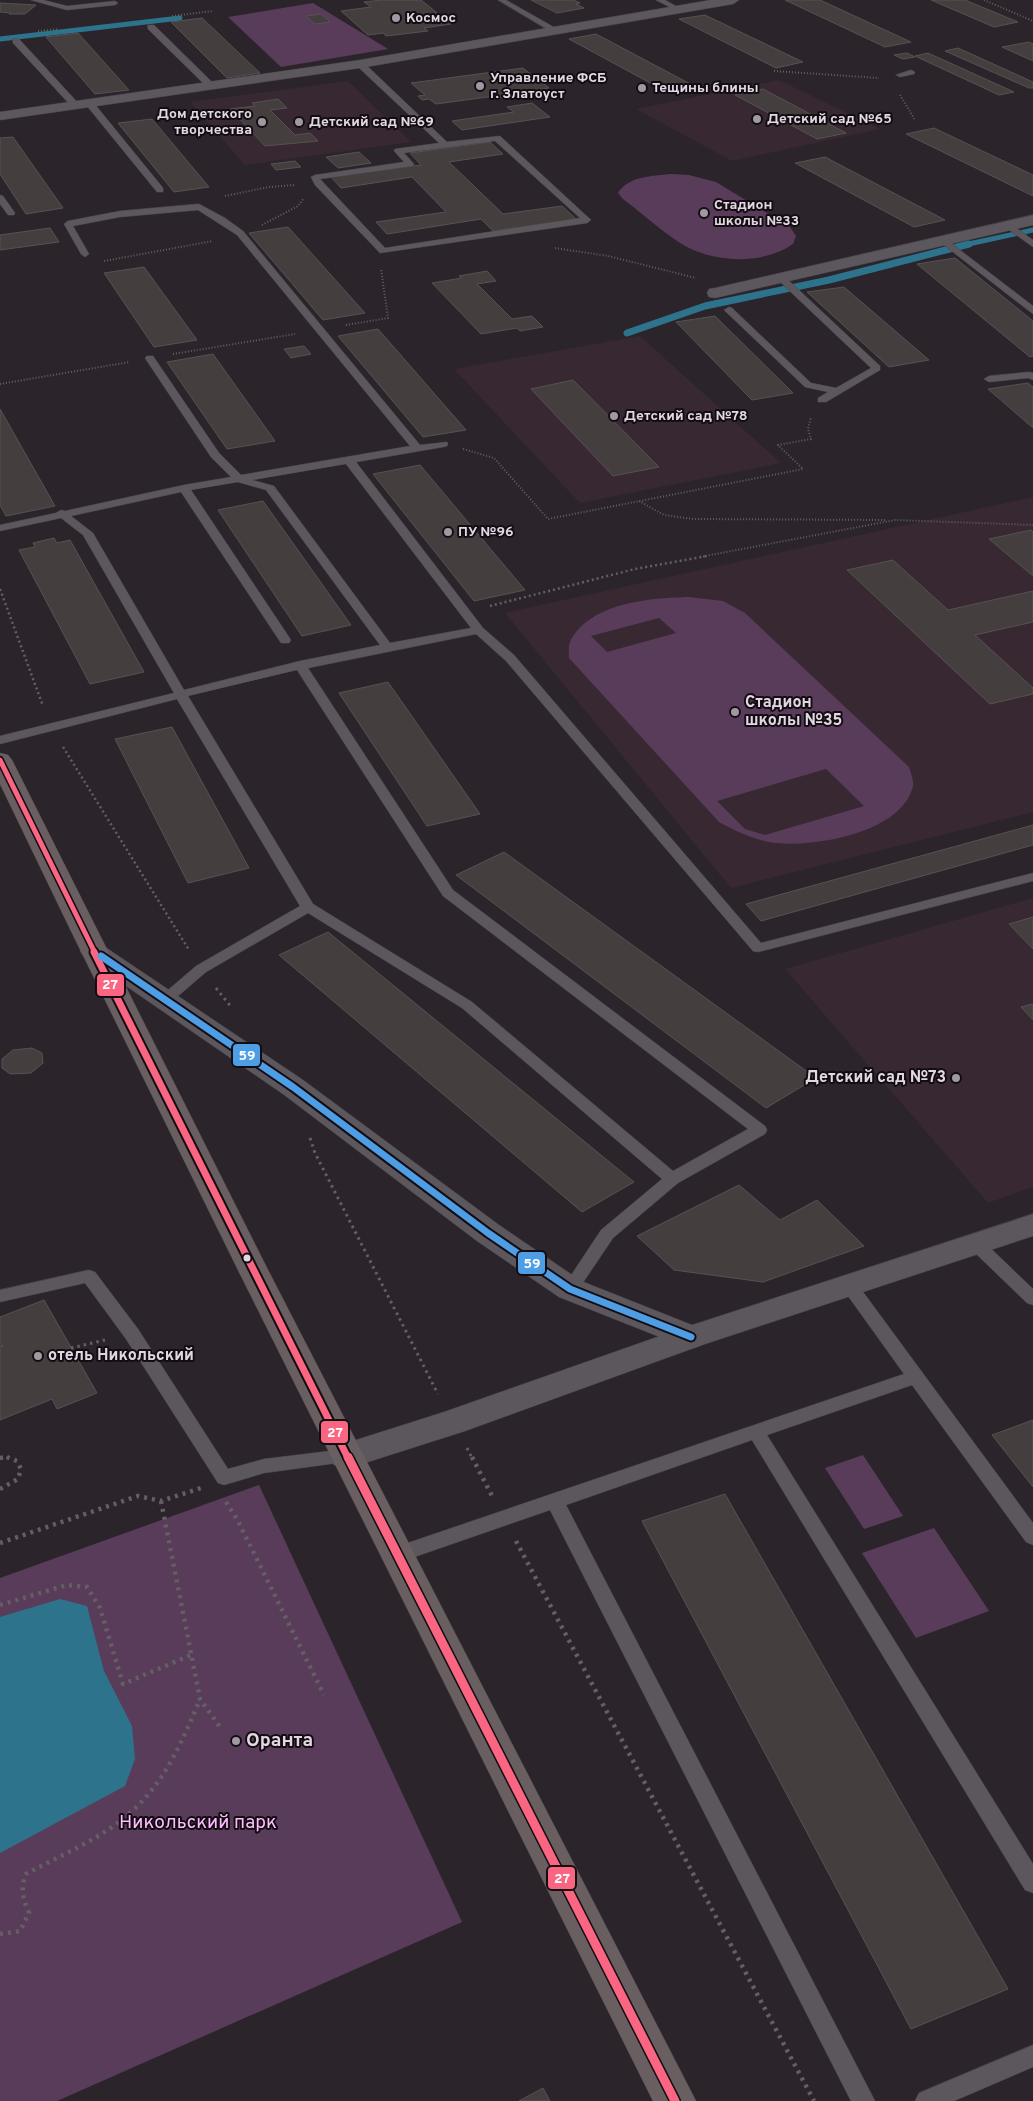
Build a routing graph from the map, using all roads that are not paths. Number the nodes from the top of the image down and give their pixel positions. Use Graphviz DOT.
graph roads {
  1 [pos="34,0"];
  2 [pos="500,0"];
  3 [pos="659,0"];
  4 [pos="732,0"];
  5 [pos="115,3"];
  6 [pos="678,9"];
  7 [pos="151,27"];
  8 [pos="555,30"];
  9 [pos="16,41"];
  10 [pos="360,64"];
  11 [pos="911,72"];
  12 [pos="900,75"];
  13 [pos="212,87"];
  14 [pos="83,105"];
  15 [pos="0,116"];
  16 [pos="445,145"];
  17 [pos="160,190"];
  18 [pos="0,198"];
  19 [pos="11,213"];
  20 [pos="1033,220"];
  21 [pos="1008,226"];
  22 [pos="943,240"];
  23 [pos="1033,244"];
  24 [pos="85,254"];
  25 [pos="780,277"];
  26 [pos="715,292"];
  27 [pos="729,310"];
  28 [pos="1033,311"];
  29 [pos="150,358"];
  30 [pos="1033,377"];
  31 [pos="989,379"];
  32 [pos="838,391"];
  33 [pos="822,400"];
  34 [pos="443,444"];
  35 [pos="417,448"];
  36 [pos="348,459"];
  37 [pos="239,479"];
  38 [pos="184,488"];
  39 [pos="61,513"];
  40 [pos="0,528"];
  41 [pos="479,630"];
  42 [pos="285,640"];
  43 [pos="386,646"];
  44 [pos="300,665"];
  45 [pos="181,695"];
  46 [pos="0,740"];
  47 [pos="0,760"];
  48 [pos="1033,877"];
  49 [pos="308,907"];
  50 [pos="93,951"];
  51 [pos="165,1000"];
  52 [pos="672,1179"];
  53 [pos="1033,1225"];
  54 [pos="976,1244"];
  55 [pos="849,1285"];
  56 [pos="570,1289"];
  57 [pos="2,1296"];
  58 [pos="1033,1299"];
  59 [pos="691,1337"];
  60 [pos="916,1376"];
  61 [pos="756,1432"];
  62 [pos="346,1456"];
  63 [pos="556,1501"];
  64 [pos="1033,1537"];
  65 [pos="397,1555"];
  66 [pos="1033,1883"];
  67 [pos="1033,2056"];
  68 [pos="675,2101"];
  69 [pos="863,2101"];
  70 [pos="927,2101"];
  1 -- 5 [label="lane"];
  2 -- 8 [label="lane"];
  3 -- 6 [label="lane"];
  4 -- 6 [label="street"];
  6 -- 8 [label="street"];
  7 -- 13 [label="lane"];
  8 -- 10 [label="street"];
  9 -- 14 [label="lane"];
  10 -- 13 [label="street"];
  10 -- 16 [label="lane"];
  11 -- 12 [label="lane"];
  13 -- 14 [label="street"];
  14 -- 15 [label="street"];
  14 -- 17 [label="lane"];
  16 -- 16 [label="lane"];
  18 -- 19 [label="lane"];
  20 -- 21 [label="street"];
  21 -- 22 [label="street"];
  21 -- 23 [label="lane"];
  22 -- 25 [label="street"];
  22 -- 28 [label="lane"];
  24 -- 35 [label="lane"];
  25 -- 26 [label="street"];
  25 -- 32 [label="lane"];
  27 -- 32 [label="lane"];
  29 -- 37 [label="lane"];
  30 -- 31 [label="lane"];
  32 -- 33 [label="lane"];
  34 -- 35 [label="lane"];
  35 -- 36 [label="lane"];
  36 -- 37 [label="lane"];
  36 -- 41 [label="lane"];
  37 -- 38 [label="lane"];
  37 -- 43 [label="lane"];
  38 -- 39 [label="lane"];
  38 -- 42 [label="lane"];
  39 -- 40 [label="lane"];
  39 -- 45 [label="lane"];
  41 -- 43 [label="lane"];
  41 -- 48 [label="lane"];
  43 -- 44 [label="lane"];
  44 -- 45 [label="lane"];
  44 -- 52 [label="lane"];
  45 -- 46 [label="lane"];
  45 -- 49 [label="lane"];
  47 -- 50 [label="main road"];
  49 -- 51 [label="lane"];
  49 -- 52 [label="lane"];
  50 -- 51 [label="street"];
  50 -- 62 [label="main road"];
  51 -- 56 [label="street"];
  52 -- 56 [label="lane"];
  53 -- 54 [label="street"];
  54 -- 55 [label="street"];
  54 -- 58 [label="lane"];
  55 -- 59 [label="street"];
  55 -- 60 [label="lane"];
  56 -- 59 [label="street"];
  57 -- 62 [label="lane"];
  59 -- 62 [label="street"];
  60 -- 61 [label="lane"];
  60 -- 64 [label="lane"];
  61 -- 63 [label="lane"];
  61 -- 66 [label="lane"];
  62 -- 65 [label="main road"];
  63 -- 65 [label="lane"];
  63 -- 69 [label="lane"];
  65 -- 68 [label="main road"];
  67 -- 70 [label="lane"];
}
